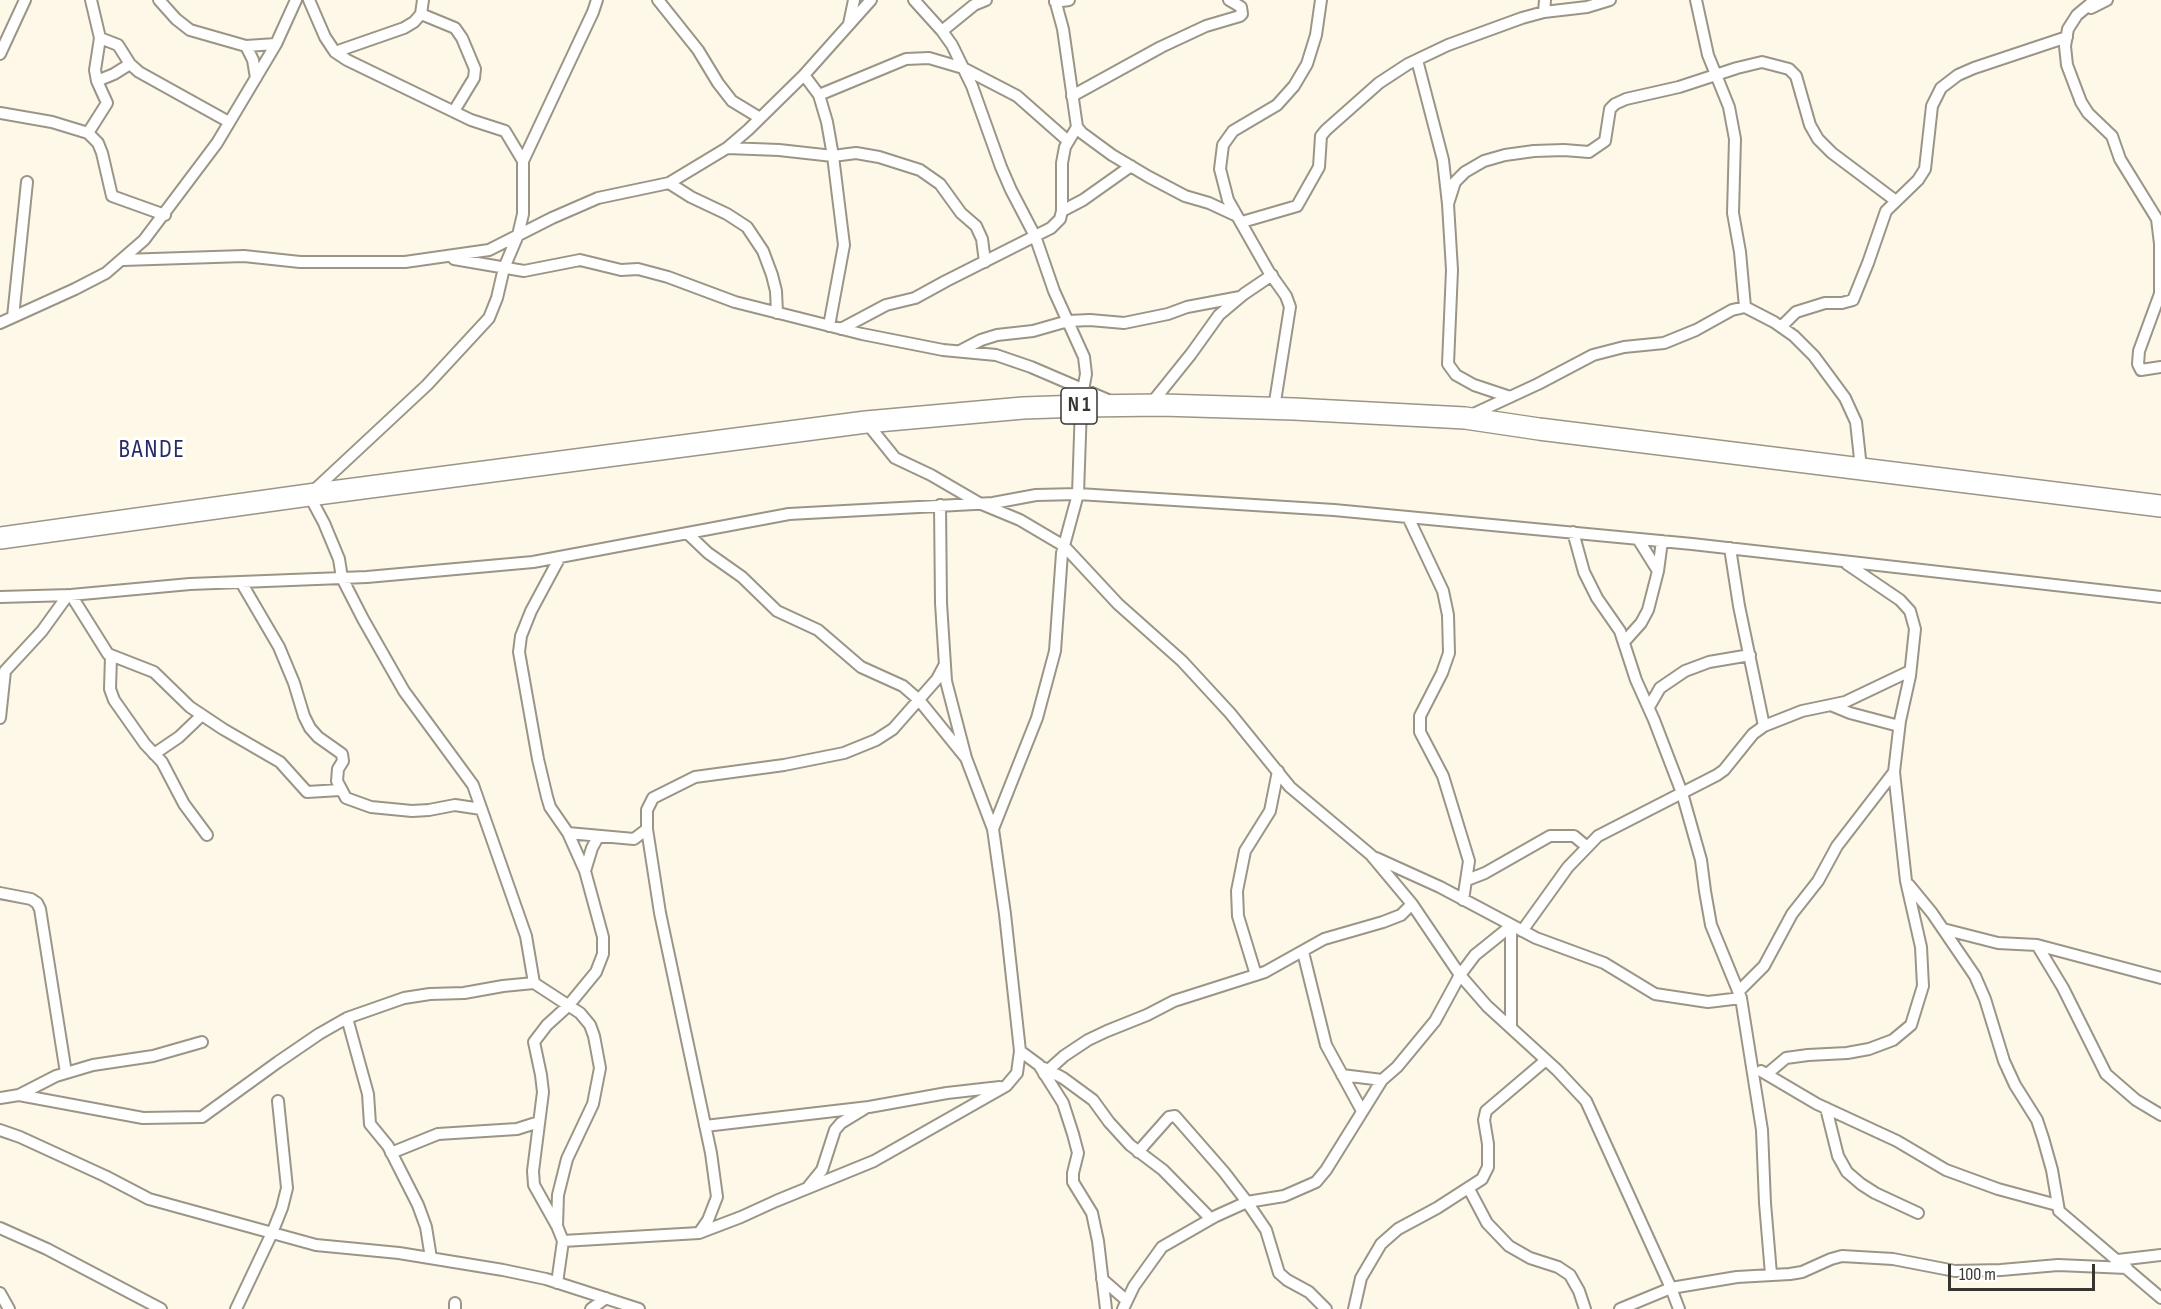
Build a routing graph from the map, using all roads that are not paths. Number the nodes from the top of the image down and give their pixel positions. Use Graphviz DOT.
graph roads {
  1 [pos="25,0"];
  2 [pos="91,0"];
  3 [pos="159,0"];
  4 [pos="296,0"];
  5 [pos="309,0"];
  6 [pos="423,0"];
  7 [pos="597,0"];
  8 [pos="658,0"];
  9 [pos="854,0"];
  10 [pos="872,0"];
  11 [pos="914,0"];
  12 [pos="986,0"];
  13 [pos="1069,0"];
  14 [pos="1229,0"];
  15 [pos="1321,0"];
  16 [pos="1545,0"];
  17 [pos="1610,0"];
  18 [pos="1696,0"];
  19 [pos="2095,0"];
  20 [pos="2107,0"];
  21 [pos="1055,1"];
  22 [pos="1544,12"];
  23 [pos="421,14"];
  24 [pos="2077,15"];
  25 [pos="848,27"];
  26 [pos="942,30"];
  27 [pos="2067,37"];
  28 [pos="100,38"];
  29 [pos="276,44"];
  30 [pos="246,46"];
  31 [pos="335,52"];
  32 [pos="0,54"];
  33 [pos="1417,60"];
  34 [pos="130,64"];
  35 [pos="963,68"];
  36 [pos="804,75"];
  37 [pos="1717,75"];
  38 [pos="256,78"];
  39 [pos="97,81"];
  40 [pos="819,95"];
  41 [pos="1072,96"];
  42 [pos="454,111"];
  43 [pos="0,113"];
  44 [pos="760,118"];
  45 [pos="229,123"];
  46 [pos="1077,127"];
  47 [pos="748,130"];
  48 [pos="88,133"];
  49 [pos="1068,141"];
  50 [pos="727,148"];
  51 [pos="754,149"];
  52 [pos="833,156"];
  53 [pos="523,161"];
  54 [pos="1131,166"];
  55 [pos="27,182"];
  56 [pos="669,183"];
  57 [pos="1896,201"];
  58 [pos="1448,204"];
  59 [pos="1062,211"];
  60 [pos="165,215"];
  61 [pos="1240,220"];
  62 [pos="518,235"];
  63 [pos="1035,236"];
  64 [pos="444,257"];
  65 [pos="123,260"];
  66 [pos="985,262"];
  67 [pos="504,268"];
  68 [pos="1272,275"];
  69 [pos="2160,292"];
  70 [pos="1240,297"];
  71 [pos="1745,307"];
  72 [pos="777,312"];
  73 [pos="13,317"];
  74 [pos="1068,321"];
  75 [pos="0,323"];
  76 [pos="830,326"];
  77 [pos="1781,327"];
  78 [pos="841,329"];
  79 [pos="960,351"];
  80 [pos="2161,367"];
  81 [pos="1510,397"];
  82 [pos="1082,398"];
  83 [pos="1150,405"];
  84 [pos="1274,408"];
  85 [pos="1465,418"];
  86 [pos="866,422"];
  87 [pos="1861,468"];
  88 [pos="1078,494"];
  89 [pos="309,495"];
  90 [pos="979,503"];
  91 [pos="940,505"];
  92 [pos="2161,506"];
  93 [pos="1408,517"];
  94 [pos="1573,532"];
  95 [pos="687,533"];
  96 [pos="0,538"];
  97 [pos="1638,538"];
  98 [pos="1662,541"];
  99 [pos="1064,546"];
  100 [pos="1730,548"];
  101 [pos="560,557"];
  102 [pos="1841,561"];
  103 [pos="1658,571"];
  104 [pos="342,578"];
  105 [pos="241,582"];
  106 [pos="69,595"];
  107 [pos="0,597"];
  108 [pos="2161,597"];
  109 [pos="1624,642"];
  110 [pos="1750,655"];
  111 [pos="111,656"];
  112 [pos="945,664"];
  113 [pos="1910,671"];
  114 [pos="919,700"];
  115 [pos="1833,706"];
  116 [pos="1649,708"];
  117 [pos="202,715"];
  118 [pos="0,718"];
  119 [pos="1764,726"];
  120 [pos="1899,726"];
  121 [pos="154,754"];
  122 [pos="966,758"];
  123 [pos="1278,771"];
  124 [pos="1894,772"];
  125 [pos="340,790"];
  126 [pos="1682,793"];
  127 [pos="481,809"];
  128 [pos="647,829"];
  129 [pos="993,829"];
  130 [pos="568,833"];
  131 [pos="207,835"];
  132 [pos="598,837"];
  133 [pos="1586,846"];
  134 [pos="1371,855"];
  135 [pos="585,871"];
  136 [pos="1467,880"];
  137 [pos="1906,881"];
  138 [pos="0,892"];
  139 [pos="1463,900"];
  140 [pos="1412,904"];
  141 [pos="1510,926"];
  142 [pos="1942,929"];
  143 [pos="1522,931"];
  144 [pos="2037,945"];
  145 [pos="1303,952"];
  146 [pos="2159,974"];
  147 [pos="1256,975"];
  148 [pos="1460,975"];
  149 [pos="534,983"];
  150 [pos="1740,995"];
  151 [pos="568,1006"];
  152 [pos="347,1018"];
  153 [pos="1511,1028"];
  154 [pos="202,1042"];
  155 [pos="1020,1052"];
  156 [pos="1546,1060"];
  157 [pos="1751,1065"];
  158 [pos="1044,1070"];
  159 [pos="66,1073"];
  160 [pos="1767,1074"];
  161 [pos="1342,1075"];
  162 [pos="1382,1080"];
  163 [pos="1006,1086"];
  164 [pos="19,1095"];
  165 [pos="0,1098"];
  166 [pos="278,1101"];
  167 [pos="869,1107"];
  168 [pos="1826,1108"];
  169 [pos="1362,1111"];
  170 [pos="2161,1115"];
  171 [pos="539,1122"];
  172 [pos="705,1126"];
  173 [pos="0,1130"];
  174 [pos="1138,1152"];
  175 [pos="391,1153"];
  176 [pos="807,1188"];
  177 [pos="1469,1189"];
  178 [pos="1247,1202"];
  179 [pos="2057,1205"];
  180 [pos="1918,1213"];
  181 [pos="1211,1220"];
  182 [pos="557,1226"];
  183 [pos="0,1227"];
  184 [pos="272,1233"];
  185 [pos="699,1233"];
  186 [pos="563,1241"];
  187 [pos="2161,1255"];
  188 [pos="431,1258"];
  189 [pos="2123,1264"];
  190 [pos="1771,1274"];
  191 [pos="1102,1279"];
  192 [pos="556,1283"];
  193 [pos="1671,1288"];
  194 [pos="0,1293"];
  195 [pos="2161,1298"];
  196 [pos="606,1299"];
  197 [pos="1125,1305"];
  198 [pos="9,1309"];
  199 [pos="161,1309"];
  200 [pos="236,1309"];
  201 [pos="591,1309"];
  202 [pos="639,1309"];
  203 [pos="1106,1309"];
  204 [pos="1326,1309"];
  205 [pos="1354,1309"];
  206 [pos="1585,1309"];
  207 [pos="1620,1309"];
  208 [pos="1679,1309"];
  1 -- 32 [label="street"];
  2 -- 28 [label="street"];
  3 -- 30 [label="street"];
  4 -- 29 [label="street"];
  5 -- 31 [label="street"];
  6 -- 23 [label="street"];
  7 -- 53 [label="street"];
  8 -- 44 [label="street"];
  9 -- 25 [label="street"];
  10 -- 25 [label="street"];
  11 -- 26 [label="street"];
  12 -- 26 [label="street"];
  13 -- 21 [label="street"];
  14 -- 41 [label="street"];
  15 -- 61 [label="street"];
  16 -- 22 [label="street"];
  17 -- 22 [label="street"];
  18 -- 37 [label="street"];
  19 -- 24 [label="street"];
  20 -- 24 [label="street"];
  21 -- 41 [label="street"];
  22 -- 33 [label="street"];
  23 -- 31 [label="street"];
  23 -- 42 [label="street"];
  24 -- 27 [label="street"];
  25 -- 36 [label="street"];
  26 -- 35 [label="street"];
  27 -- 57 [label="street"];
  27 -- 69 [label="street"];
  28 -- 34 [label="street"];
  28 -- 39 [label="street"];
  29 -- 30 [label="street"];
  29 -- 38 [label="street"];
  30 -- 38 [label="street"];
  31 -- 42 [label="street"];
  33 -- 58 [label="street"];
  33 -- 61 [label="street"];
  34 -- 39 [label="street"];
  34 -- 45 [label="street"];
  35 -- 40 [label="street"];
  35 -- 49 [label="street"];
  35 -- 63 [label="street"];
  36 -- 40 [label="street"];
  36 -- 44 [label="street"];
  37 -- 57 [label="street"];
  37 -- 58 [label="street"];
  37 -- 71 [label="street"];
  38 -- 45 [label="street"];
  39 -- 48 [label="street"];
  40 -- 52 [label="street"];
  41 -- 46 [label="street"];
  42 -- 53 [label="street"];
  43 -- 48 [label="street"];
  44 -- 47 [label="street"];
  45 -- 60 [label="street"];
  46 -- 49 [label="street"];
  46 -- 54 [label="street"];
  47 -- 50 [label="street"];
  47 -- 51 [label="street"];
  48 -- 60 [label="street"];
  49 -- 59 [label="street"];
  50 -- 51 [label="street"];
  50 -- 56 [label="street"];
  51 -- 52 [label="street"];
  52 -- 66 [label="street"];
  52 -- 76 [label="street"];
  53 -- 62 [label="street"];
  54 -- 59 [label="street"];
  54 -- 61 [label="street"];
  55 -- 73 [label="street"];
  56 -- 62 [label="street"];
  56 -- 72 [label="street"];
  57 -- 77 [label="street"];
  58 -- 81 [label="street"];
  59 -- 63 [label="street"];
  60 -- 65 [label="street"];
  61 -- 68 [label="street"];
  62 -- 64 [label="street"];
  62 -- 67 [label="street"];
  63 -- 66 [label="street"];
  63 -- 74 [label="street"];
  64 -- 65 [label="street"];
  64 -- 67 [label="street"];
  65 -- 73 [label="street"];
  66 -- 78 [label="street"];
  67 -- 72 [label="street"];
  67 -- 89 [label="street"];
  68 -- 70 [label="street"];
  68 -- 84 [label="street"];
  69 -- 80 [label="street"];
  70 -- 74 [label="street"];
  70 -- 83 [label="street"];
  71 -- 77 [label="street"];
  71 -- 81 [label="street"];
  72 -- 76 [label="street"];
  73 -- 75 [label="street"];
  74 -- 79 [label="street"];
  74 -- 82 [label="street"];
  76 -- 78 [label="street"];
  77 -- 87 [label="street"];
  78 -- 79 [label="street"];
  79 -- 82 [label="street"];
  81 -- 85 [label="street"];
  82 -- 83 [label="highway, N 1"];
  82 -- 86 [label="highway, N 1"];
  82 -- 88 [label="street"];
  83 -- 84 [label="highway, N 1"];
  84 -- 85 [label="highway, N 1"];
  85 -- 87 [label="highway, N 1"];
  86 -- 89 [label="highway, N 1"];
  86 -- 90 [label="street"];
  87 -- 92 [label="highway, N 1"];
  88 -- 90 [label="street"];
  88 -- 93 [label="street"];
  88 -- 99 [label="street"];
  89 -- 96 [label="highway, N 1"];
  89 -- 104 [label="street"];
  90 -- 91 [label="street"];
  90 -- 99 [label="street"];
  91 -- 95 [label="street"];
  91 -- 112 [label="street"];
  93 -- 94 [label="street"];
  93 -- 136 [label="street"];
  94 -- 97 [label="street"];
  94 -- 109 [label="street"];
  95 -- 101 [label="street"];
  95 -- 114 [label="street"];
  97 -- 98 [label="street"];
  97 -- 103 [label="street"];
  98 -- 100 [label="street"];
  98 -- 103 [label="street"];
  99 -- 123 [label="street"];
  99 -- 129 [label="street"];
  100 -- 102 [label="street"];
  100 -- 110 [label="street"];
  101 -- 104 [label="street"];
  101 -- 130 [label="street"];
  102 -- 108 [label="street"];
  102 -- 113 [label="street"];
  103 -- 109 [label="street"];
  104 -- 105 [label="street"];
  104 -- 127 [label="street"];
  105 -- 106 [label="street"];
  105 -- 125 [label="street"];
  106 -- 107 [label="street"];
  106 -- 111 [label="street"];
  106 -- 118 [label="street"];
  109 -- 116 [label="street"];
  110 -- 116 [label="street"];
  110 -- 119 [label="street"];
  111 -- 117 [label="street"];
  111 -- 121 [label="street"];
  112 -- 114 [label="street"];
  112 -- 122 [label="street"];
  113 -- 115 [label="street"];
  113 -- 120 [label="street"];
  114 -- 122 [label="street"];
  114 -- 128 [label="street"];
  115 -- 119 [label="street"];
  115 -- 120 [label="street"];
  116 -- 126 [label="street"];
  117 -- 121 [label="street"];
  117 -- 125 [label="street"];
  119 -- 126 [label="street"];
  120 -- 124 [label="street"];
  121 -- 131 [label="street"];
  122 -- 129 [label="street"];
  123 -- 134 [label="street"];
  123 -- 147 [label="street"];
  124 -- 137 [label="street"];
  124 -- 150 [label="street"];
  125 -- 127 [label="street"];
  126 -- 133 [label="street"];
  126 -- 150 [label="street"];
  127 -- 149 [label="street"];
  128 -- 132 [label="street"];
  128 -- 172 [label="street"];
  129 -- 155 [label="street"];
  130 -- 132 [label="street"];
  130 -- 135 [label="street"];
  132 -- 135 [label="street"];
  133 -- 136 [label="street"];
  133 -- 143 [label="street"];
  134 -- 139 [label="street"];
  134 -- 140 [label="street"];
  135 -- 151 [label="street"];
  136 -- 139 [label="street"];
  137 -- 142 [label="street"];
  137 -- 160 [label="street"];
  138 -- 159 [label="street"];
  139 -- 141 [label="street"];
  140 -- 145 [label="street"];
  140 -- 148 [label="street"];
  141 -- 143 [label="street"];
  141 -- 148 [label="street"];
  141 -- 153 [label="street"];
  142 -- 144 [label="street"];
  142 -- 179 [label="street"];
  143 -- 150 [label="street"];
  144 -- 146 [label="street"];
  144 -- 170 [label="street"];
  145 -- 147 [label="street"];
  145 -- 161 [label="street"];
  147 -- 158 [label="street"];
  148 -- 153 [label="street"];
  148 -- 162 [label="street"];
  149 -- 151 [label="street"];
  149 -- 152 [label="street"];
  150 -- 157 [label="street"];
  151 -- 171 [label="street"];
  151 -- 182 [label="street"];
  152 -- 164 [label="street"];
  152 -- 175 [label="street"];
  153 -- 156 [label="street"];
  154 -- 159 [label="street"];
  155 -- 158 [label="street"];
  155 -- 163 [label="street"];
  156 -- 177 [label="street"];
  156 -- 193 [label="street"];
  157 -- 160 [label="street"];
  157 -- 190 [label="street"];
  158 -- 174 [label="street"];
  158 -- 191 [label="street"];
  159 -- 164 [label="street"];
  160 -- 168 [label="street"];
  161 -- 162 [label="street"];
  161 -- 169 [label="street"];
  162 -- 169 [label="street"];
  163 -- 167 [label="street"];
  163 -- 176 [label="street"];
  164 -- 165 [label="street"];
  166 -- 184 [label="street"];
  167 -- 172 [label="street"];
  167 -- 176 [label="street"];
  168 -- 179 [label="street"];
  168 -- 180 [label="street"];
  169 -- 178 [label="street"];
  171 -- 175 [label="street"];
  171 -- 182 [label="street"];
  172 -- 185 [label="street"];
  173 -- 184 [label="street"];
  174 -- 178 [label="street"];
  174 -- 181 [label="street"];
  175 -- 188 [label="street"];
  176 -- 185 [label="street"];
  177 -- 205 [label="street"];
  177 -- 206 [label="street"];
  178 -- 181 [label="street"];
  178 -- 204 [label="street"];
  179 -- 189 [label="street"];
  181 -- 197 [label="street"];
  182 -- 186 [label="street"];
  183 -- 199 [label="street"];
  184 -- 188 [label="street"];
  184 -- 200 [label="street"];
  185 -- 186 [label="street"];
  186 -- 192 [label="street"];
  187 -- 189 [label="street"];
  188 -- 192 [label="street"];
  189 -- 190 [label="street"];
  189 -- 195 [label="street"];
  190 -- 193 [label="street"];
  191 -- 197 [label="street"];
  191 -- 203 [label="street"];
  192 -- 196 [label="street"];
  193 -- 207 [label="street"];
  193 -- 208 [label="street"];
  194 -- 198 [label="street"];
  196 -- 201 [label="street"];
  196 -- 202 [label="street"];
}
